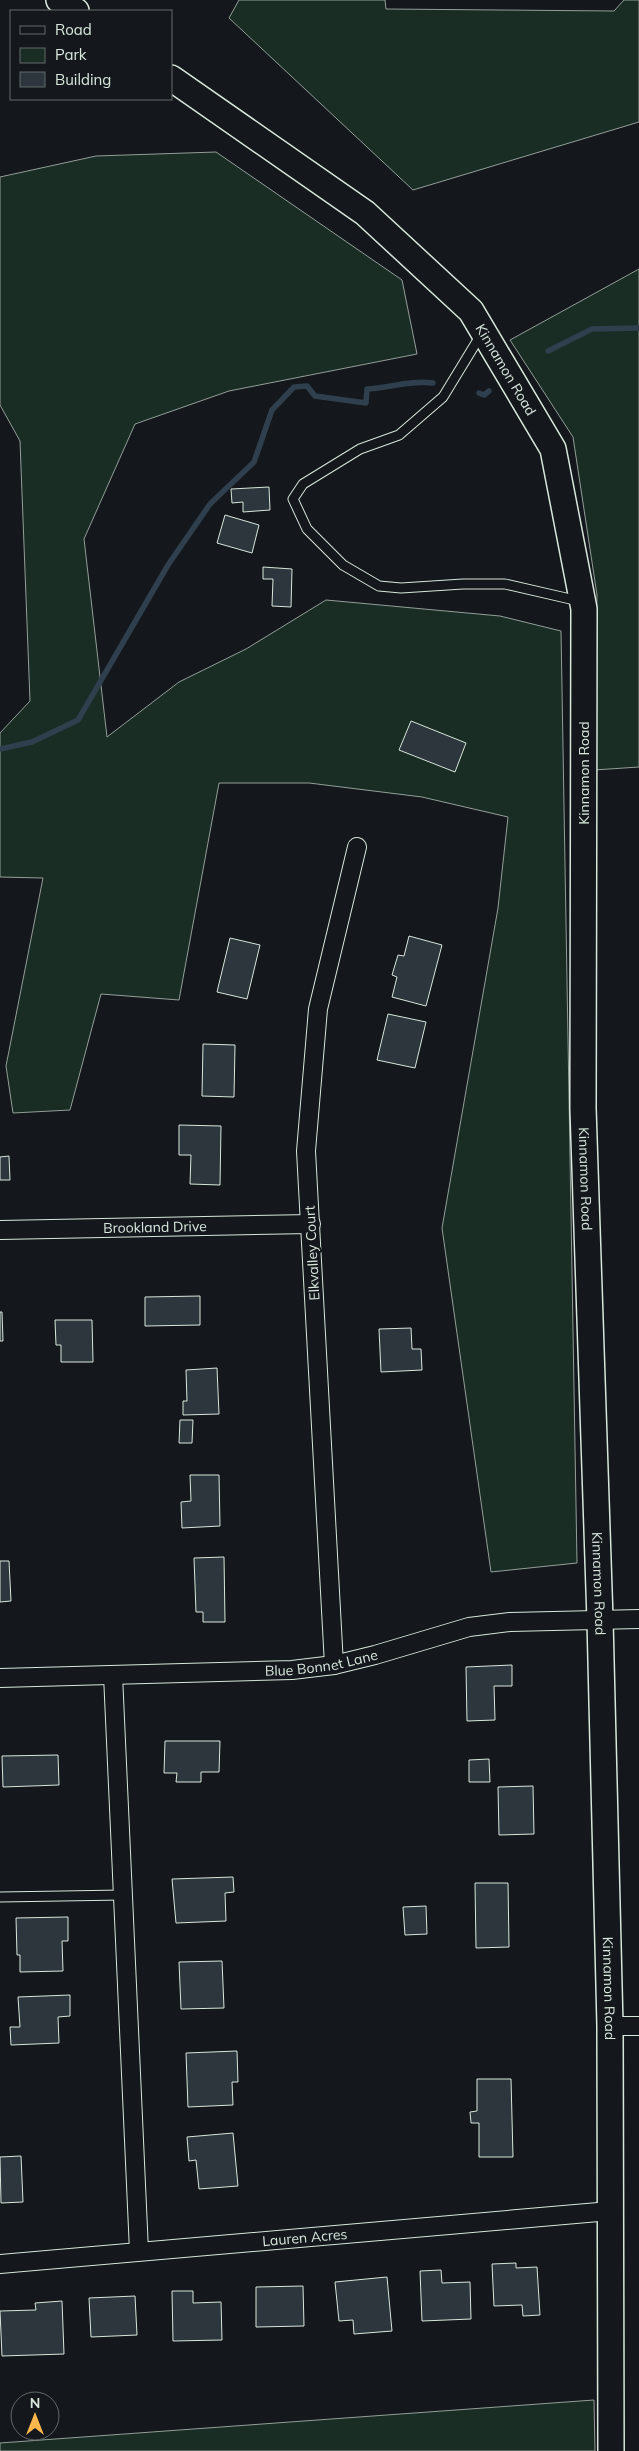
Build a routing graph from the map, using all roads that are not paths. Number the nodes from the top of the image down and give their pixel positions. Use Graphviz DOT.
graph roads {
  1 [pos="60,0"];
  2 [pos="75,10"];
  3 [pos="172,79"];
  4 [pos="483,331"];
  5 [pos="583,601"];
  6 [pos="357,847"];
  7 [pos="311,1224"];
  8 [pos="0,1230"];
  9 [pos="639,1619"];
  10 [pos="600,1620"];
  11 [pos="334,1665"];
  12 [pos="113,1675"];
  13 [pos="0,1678"];
  14 [pos="123,1896"];
  15 [pos="0,1897"];
  16 [pos="610,2026"];
  17 [pos="639,2026"];
  18 [pos="610,2211"];
  19 [pos="139,2251"];
  20 [pos="0,2264"];
  21 [pos="611,2451"];
  1 -- 2 [label="main road"];
  3 -- 4 [label="main road, Kinnamon Road"];
  4 -- 5 [label="main road, Kinnamon Road"];
  4 -- 5 [label="lane"];
  5 -- 10 [label="main road, Kinnamon Road"];
  6 -- 7 [label="street, Elkvalley Court"];
  7 -- 8 [label="street, Brookland Drive"];
  7 -- 11 [label="street, Elkvalley Court"];
  9 -- 10 [label="street, Blue Bonnet Lane"];
  10 -- 11 [label="street, Blue Bonnet Lane"];
  10 -- 16 [label="main road, Kinnamon Road"];
  11 -- 12 [label="street, Blue Bonnet Lane"];
  12 -- 13 [label="street, Blue Bonnet Lane"];
  12 -- 14 [label="street"];
  14 -- 15 [label="lane"];
  14 -- 19 [label="street"];
  16 -- 17 [label="street"];
  16 -- 18 [label="main road, Kinnamon Road"];
  18 -- 19 [label="street, Lauren Acres"];
  18 -- 21 [label="main road, Kinnamon Road"];
  19 -- 20 [label="street, Lauren Acres"];
}
